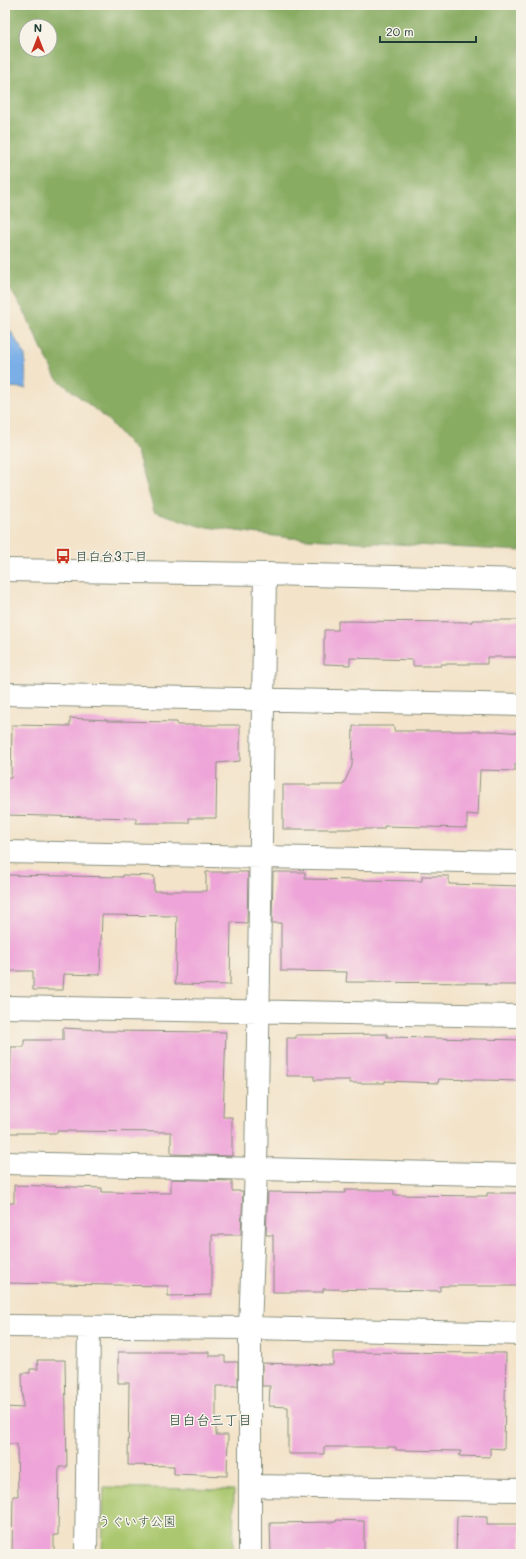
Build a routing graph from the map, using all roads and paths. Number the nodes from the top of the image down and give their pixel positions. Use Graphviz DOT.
graph roads {
  1 [pos="5,570"];
  2 [pos="265,574"];
  3 [pos="521,580"];
  4 [pos="5,694"];
  5 [pos="263,701"];
  6 [pos="521,705"];
  7 [pos="5,852"];
  8 [pos="261,856"];
  9 [pos="521,862"];
  10 [pos="5,1007"];
  11 [pos="258,1011"];
  12 [pos="521,1016"];
  13 [pos="5,1163"];
  14 [pos="256,1168"];
  15 [pos="521,1175"];
  16 [pos="5,1326"];
  17 [pos="90,1327"];
  18 [pos="250,1328"];
  19 [pos="521,1334"];
  20 [pos="251,1486"];
  21 [pos="521,1490"];
  22 [pos="86,1554"];
  23 [pos="250,1554"];
  1 -- 2 [label="street"];
  2 -- 3 [label="street"];
  2 -- 5 [label="street"];
  4 -- 5 [label="street"];
  5 -- 6 [label="street"];
  5 -- 8 [label="street"];
  7 -- 8 [label="street"];
  8 -- 9 [label="street"];
  8 -- 11 [label="street"];
  10 -- 11 [label="street"];
  11 -- 12 [label="street"];
  11 -- 14 [label="street"];
  13 -- 14 [label="street"];
  14 -- 15 [label="street"];
  14 -- 18 [label="street"];
  16 -- 17 [label="street"];
  17 -- 18 [label="street"];
  17 -- 22 [label="street"];
  18 -- 19 [label="street"];
  18 -- 20 [label="street"];
  20 -- 21 [label="street"];
  20 -- 23 [label="street"];
}
